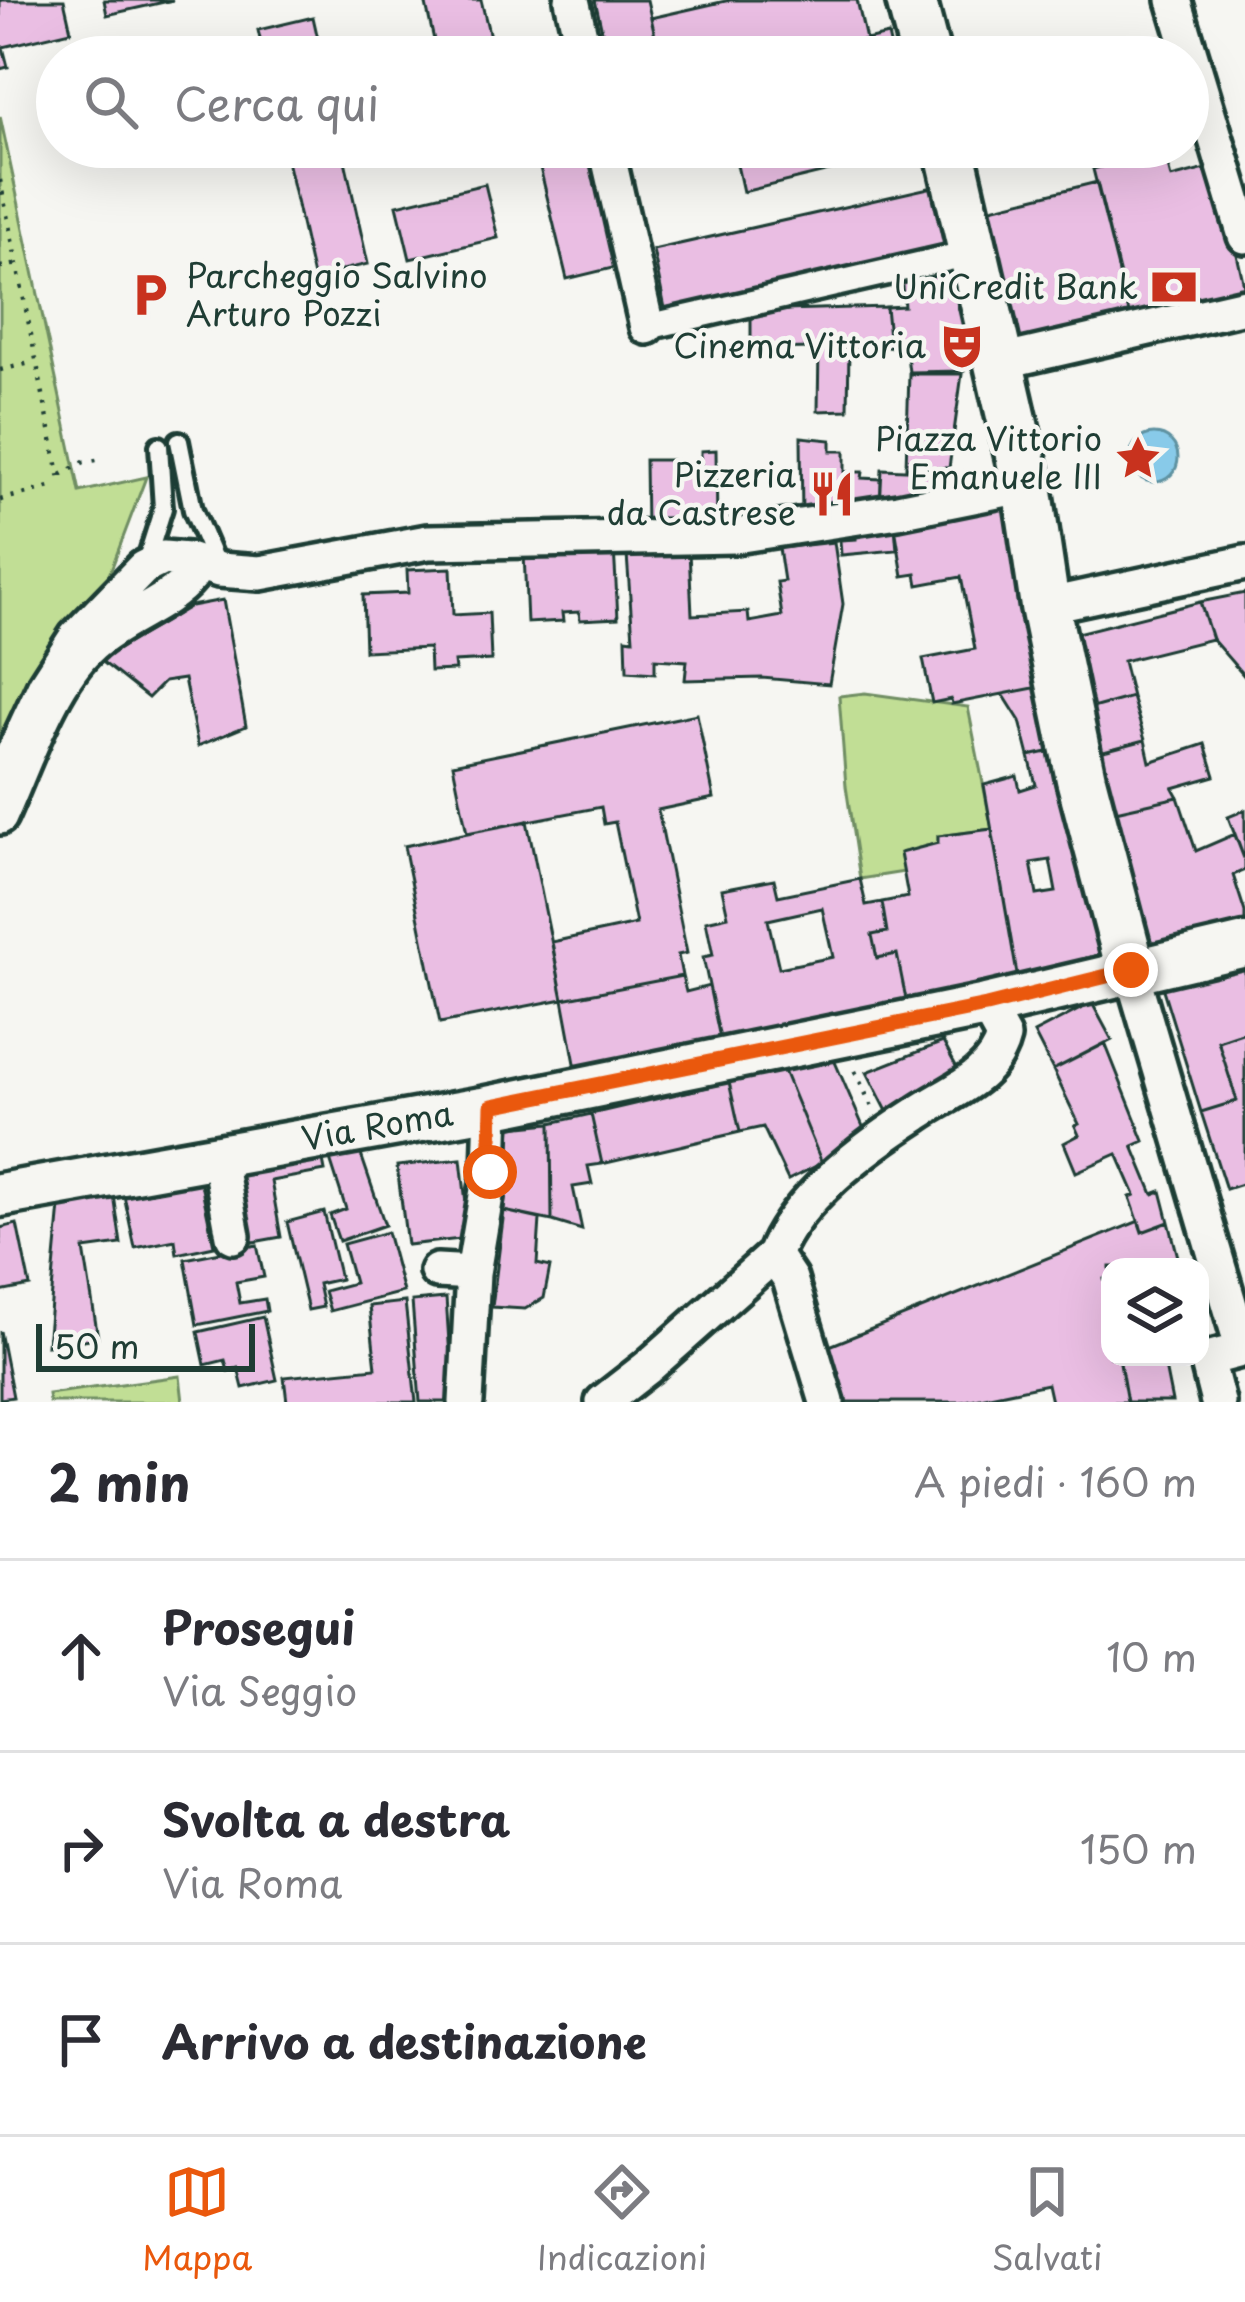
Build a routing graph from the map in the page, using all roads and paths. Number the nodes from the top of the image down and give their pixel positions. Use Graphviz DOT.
graph roads {
  1 [pos="572,0"];
  2 [pos="911,0"];
  3 [pos="1174,0"];
  4 [pos="580,36"];
  5 [pos="920,36"];
  6 [pos="1185,36"];
  7 [pos="1209,116"];
  8 [pos="611,168"];
  9 [pos="954,168"];
  10 [pos="0,180"];
  11 [pos="1245,236"];
  12 [pos="975,252"];
  13 [pos="19,264"];
  14 [pos="0,267"];
  15 [pos="1245,305"];
  16 [pos="647,327"];
  17 [pos="38,362"];
  18 [pos="1001,362"];
  19 [pos="0,370"];
  20 [pos="179,441"];
  21 [pos="159,446"];
  22 [pos="103,459"];
  23 [pos="61,484"];
  24 [pos="1027,484"];
  25 [pos="0,500"];
  26 [pos="1245,563"];
  27 [pos="204,565"];
  28 [pos="143,568"];
  29 [pos="1045,606"];
  30 [pos="116,613"];
  31 [pos="0,782"];
  32 [pos="0,817"];
  33 [pos="1245,945"];
  34 [pos="1131,970"];
  35 [pos="986,1006"];
  36 [pos="839,1036"];
  37 [pos="492,1106"];
  38 [pos="885,1136"];
  39 [pos="218,1154"];
  40 [pos="0,1195"];
  41 [pos="233,1236"];
  42 [pos="782,1267"];
  43 [pos="437,1271"];
  44 [pos="473,1273"];
  45 [pos="1244,1350"];
  46 [pos="466,1402"];
  47 [pos="603,1402"];
  48 [pos="827,1402"];
  49 [pos="1218,1402"];
  1 -- 4 [label="street"];
  2 -- 5 [label="main road"];
  3 -- 6 [label="street"];
  7 -- 11 [label="street"];
  8 -- 16 [label="street"];
  9 -- 12 [label="main road"];
  10 -- 13 [label="path"];
  12 -- 16 [label="street"];
  12 -- 18 [label="main road"];
  13 -- 14 [label="path"];
  13 -- 17 [label="path"];
  15 -- 18 [label="street"];
  17 -- 19 [label="path"];
  17 -- 23 [label="path"];
  18 -- 24 [label="main road"];
  20 -- 27 [label="lane"];
  21 -- 28 [label="lane"];
  22 -- 23 [label="path"];
  23 -- 25 [label="path"];
  24 -- 27 [label="street"];
  24 -- 29 [label="main road"];
  26 -- 29 [label="street"];
  27 -- 28 [label="street"];
  27 -- 30 [label="street"];
  28 -- 30 [label="street"];
  29 -- 34 [label="main road"];
  30 -- 31 [label="street"];
  30 -- 32 [label="street"];
  33 -- 34 [label="street, Via Roma"];
  34 -- 35 [label="street, Via Roma"];
  34 -- 45 [label="street"];
  35 -- 36 [label="street, Via Roma"];
  35 -- 38 [label="street"];
  36 -- 37 [label="street, Via Roma"];
  36 -- 38 [label="path"];
  37 -- 39 [label="street, Via Roma"];
  37 -- 44 [label="street"];
  38 -- 42 [label="street"];
  39 -- 40 [label="street, Via Roma"];
  39 -- 41 [label="street"];
  42 -- 47 [label="street"];
  42 -- 48 [label="street"];
  43 -- 44 [label="street"];
  44 -- 46 [label="street"];
  45 -- 49 [label="street"];
}
